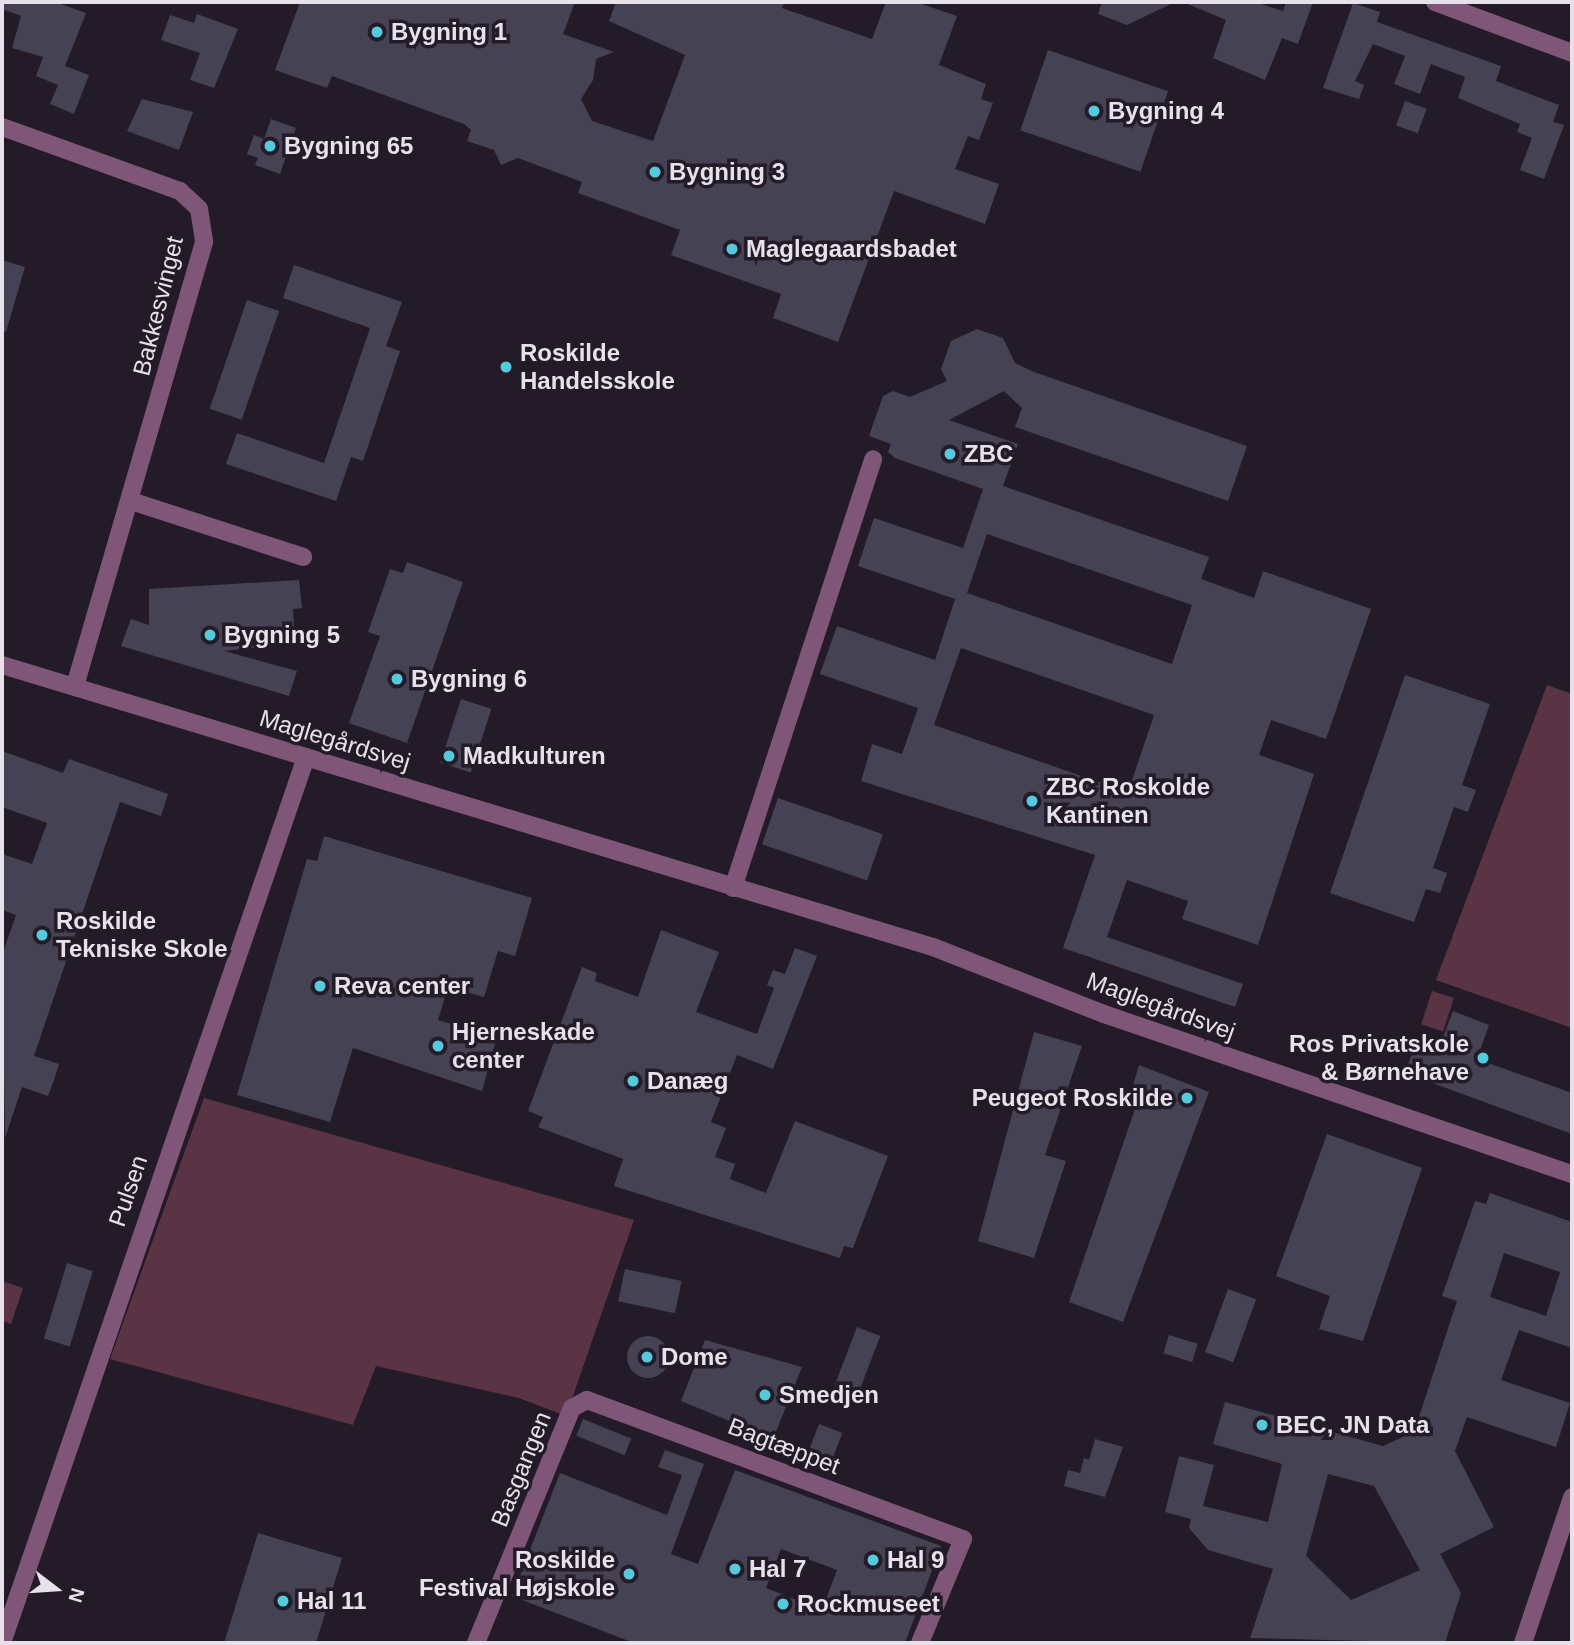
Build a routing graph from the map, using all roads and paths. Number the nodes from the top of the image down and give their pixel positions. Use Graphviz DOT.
graph roads {
  1 [pos="1434,2"];
  2 [pos="1572,52"];
  3 [pos="2,127"];
  4 [pos="873,459"];
  5 [pos="131,501"];
  6 [pos="303,557"];
  7 [pos="2,665"];
  8 [pos="75,687"];
  9 [pos="306,757"];
  10 [pos="733,888"];
  11 [pos="1572,1174"];
  12 [pos="587,1400"];
  13 [pos="1572,1497"];
  14 [pos="2,1643"];
  15 [pos="477,1643"];
  16 [pos="920,1643"];
  17 [pos="1523,1643"];
  1 -- 2 [label="street"];
  3 -- 5 [label="street, Bakkesvinget"];
  4 -- 10 [label="street"];
  5 -- 6 [label="street"];
  5 -- 8 [label="street, Bakkesvinget"];
  7 -- 8 [label="street, Maglegårdsvej"];
  8 -- 9 [label="street, Maglegårdsvej"];
  9 -- 10 [label="street, Maglegårdsvej"];
  9 -- 14 [label="street, Pulsen"];
  10 -- 11 [label="street, Maglegårdsvej"];
  12 -- 15 [label="street, Basgangen"];
  12 -- 16 [label="street, Bagtæppet"];
  13 -- 17 [label="street"];
}
